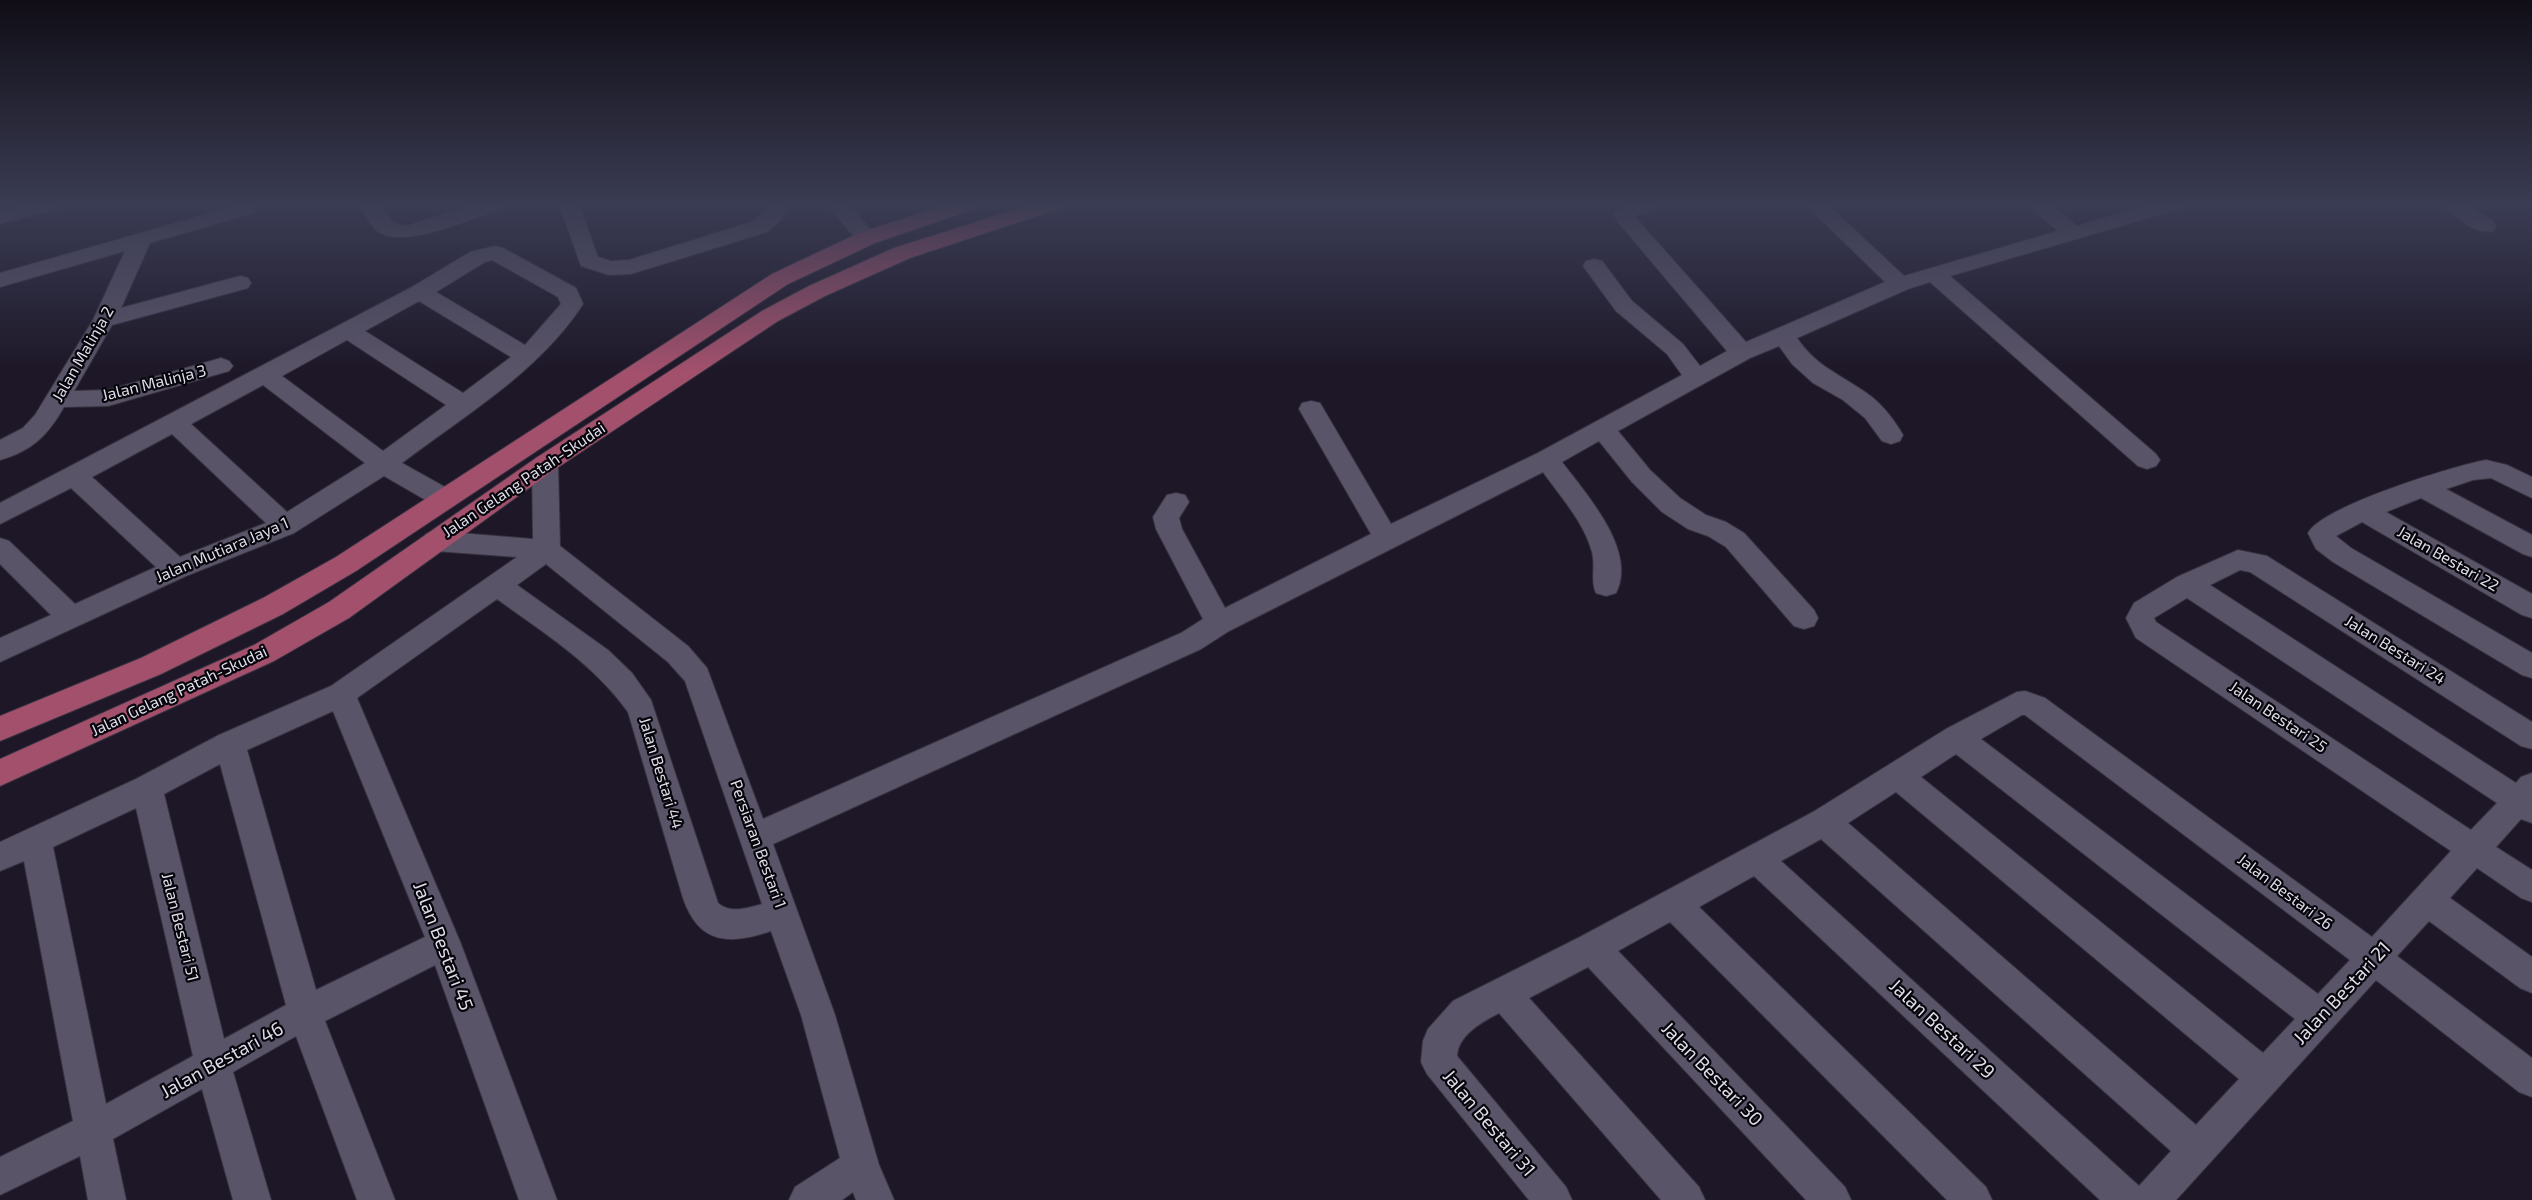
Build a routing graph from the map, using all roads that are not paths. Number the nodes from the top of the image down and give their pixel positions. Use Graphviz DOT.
graph roads {
  1 [pos="68,260"];
  2 [pos="132,260"];
  3 [pos="473,260"];
  4 [pos="507,260"];
  5 [pos="589,260"];
  6 [pos="653,260"];
  7 [pos="820,260"];
  8 [pos="888,260"];
  9 [pos="1661,260"];
  10 [pos="1874,260"];
  11 [pos="1981,260"];
  12 [pos="1594,266"];
  13 [pos="1934,274"];
  14 [pos="0,280"];
  15 [pos="240,283"];
  16 [pos="1900,284"];
  17 [pos="420,292"];
  18 [pos="104,320"];
  19 [pos="348,330"];
  20 [pos="1784,335"];
  21 [pos="1742,353"];
  22 [pos="527,356"];
  23 [pos="221,366"];
  24 [pos="266,374"];
  25 [pos="1696,378"];
  26 [pos="57,399"];
  27 [pos="464,404"];
  28 [pos="1311,409"];
  29 [pos="175,422"];
  30 [pos="1602,428"];
  31 [pos="1891,435"];
  32 [pos="0,451"];
  33 [pos="1547,459"];
  34 [pos="2147,460"];
  35 [pos="382,464"];
  36 [pos="545,464"];
  37 [pos="74,476"];
  38 [pos="2424,488"];
  39 [pos="2532,489"];
  40 [pos="445,499"];
  41 [pos="1176,502"];
  42 [pos="2364,511"];
  43 [pos="0,515"];
  44 [pos="285,526"];
  45 [pos="1386,538"];
  46 [pos="435,541"];
  47 [pos="2532,547"];
  48 [pos="0,548"];
  49 [pos="547,550"];
  50 [pos="2257,563"];
  51 [pos="176,569"];
  52 [pos="2187,584"];
  53 [pos="498,585"];
  54 [pos="1606,586"];
  55 [pos="2532,607"];
  56 [pos="71,616"];
  57 [pos="1804,618"];
  58 [pos="1219,623"];
  59 [pos="0,651"];
  60 [pos="2532,667"];
  61 [pos="341,694"];
  62 [pos="0,729"];
  63 [pos="2532,737"];
  64 [pos="1957,738"];
  65 [pos="230,744"];
  66 [pos="0,773"];
  67 [pos="1898,776"];
  68 [pos="147,788"];
  69 [pos="2527,799"];
  70 [pos="1824,822"];
  71 [pos="756,837"];
  72 [pos="36,842"];
  73 [pos="2475,848"];
  74 [pos="0,857"];
  75 [pos="1757,858"];
  76 [pos="2532,888"];
  77 [pos="2427,900"];
  78 [pos="1674,904"];
  79 [pos="782,912"];
  80 [pos="444,944"];
  81 [pos="1592,948"];
  82 [pos="2374,958"];
  83 [pos="2532,977"];
  84 [pos="1503,993"];
  85 [pos="305,1014"];
  86 [pos="2320,1017"];
  87 [pos="213,1065"];
  88 [pos="2264,1077"];
  89 [pos="2532,1080"];
  90 [pos="94,1130"];
  91 [pos="2196,1149"];
  92 [pos="861,1166"];
  93 [pos="0,1176"];
  94 [pos="106,1200"];
  95 [pos="252,1200"];
  96 [pos="376,1200"];
  97 [pos="538,1200"];
  98 [pos="808,1200"];
  99 [pos="875,1200"];
  100 [pos="1553,1200"];
  101 [pos="1686,1200"];
  102 [pos="1832,1200"];
  103 [pos="1973,1200"];
  104 [pos="2127,1200"];
  105 [pos="2152,1200"];
  1 -- 14 [label="street"];
  2 -- 18 [label="street, Jalan Malinja 2"];
  3 -- 17 [label="street, Jalan Mutiara Jaya 1"];
  4 -- 22 [label="street, Jalan Mutiara Jaya 1"];
  5 -- 6 [label="street"];
  7 -- 40 [label="main road, Jalan Gelang Patah-Skudai"];
  8 -- 36 [label="main road, Jalan Gelang Patah-Skudai"];
  9 -- 21 [label="street"];
  10 -- 16 [label="street"];
  11 -- 13 [label="street"];
  12 -- 25 [label="street"];
  13 -- 16 [label="street"];
  13 -- 34 [label="street"];
  15 -- 18 [label="street"];
  16 -- 20 [label="street"];
  17 -- 19 [label="street"];
  17 -- 22 [label="street"];
  18 -- 26 [label="street, Jalan Malinja 2"];
  19 -- 24 [label="street"];
  19 -- 27 [label="street"];
  20 -- 21 [label="street"];
  20 -- 31 [label="street"];
  21 -- 25 [label="street"];
  22 -- 27 [label="street, Jalan Mutiara Jaya 1"];
  23 -- 26 [label="street, Jalan Malinja 3"];
  24 -- 29 [label="street"];
  24 -- 35 [label="street"];
  25 -- 30 [label="street"];
  26 -- 32 [label="street, Jalan Malinja 2"];
  27 -- 35 [label="street, Jalan Mutiara Jaya 1"];
  28 -- 45 [label="street"];
  29 -- 37 [label="street"];
  29 -- 44 [label="street"];
  30 -- 33 [label="street"];
  30 -- 57 [label="street"];
  33 -- 45 [label="street"];
  33 -- 54 [label="street"];
  35 -- 40 [label="street"];
  35 -- 44 [label="street, Jalan Mutiara Jaya 1"];
  36 -- 46 [label="main road, Jalan Gelang Patah-Skudai"];
  36 -- 49 [label="street"];
  37 -- 43 [label="street"];
  37 -- 51 [label="street"];
  38 -- 39 [label="street"];
  38 -- 42 [label="street"];
  38 -- 47 [label="street"];
  40 -- 62 [label="main road, Jalan Gelang Patah-Skudai"];
  41 -- 58 [label="street"];
  42 -- 55 [label="street, Jalan Bestari 22"];
  42 -- 60 [label="street"];
  44 -- 51 [label="street, Jalan Mutiara Jaya 1"];
  45 -- 58 [label="street"];
  46 -- 49 [label="street"];
  46 -- 66 [label="main road, Jalan Gelang Patah-Skudai"];
  48 -- 56 [label="street"];
  49 -- 53 [label="street"];
  49 -- 71 [label="street, Persiaran Bestari 1"];
  50 -- 52 [label="street, Jalan Bestari 25"];
  50 -- 63 [label="street, Jalan Bestari 24"];
  51 -- 56 [label="street, Jalan Mutiara Jaya 1"];
  52 -- 69 [label="street"];
  52 -- 73 [label="street, Jalan Bestari 25"];
  53 -- 61 [label="street"];
  53 -- 79 [label="street, Jalan Bestari 44"];
  56 -- 59 [label="street, Jalan Mutiara Jaya 1"];
  58 -- 71 [label="street"];
  61 -- 65 [label="street"];
  61 -- 80 [label="street, Jalan Bestari 45"];
  64 -- 67 [label="street"];
  64 -- 82 [label="street, Jalan Bestari 26"];
  64 -- 86 [label="street"];
  65 -- 68 [label="street"];
  65 -- 85 [label="street"];
  67 -- 70 [label="street"];
  67 -- 88 [label="street"];
  68 -- 72 [label="street"];
  68 -- 87 [label="street, Jalan Bestari 51"];
  69 -- 73 [label="street, Jalan Bestari 21"];
  70 -- 75 [label="street"];
  70 -- 91 [label="street"];
  71 -- 79 [label="street, Persiaran Bestari 1"];
  72 -- 74 [label="street"];
  72 -- 90 [label="street"];
  73 -- 76 [label="street, Jalan Bestari 25"];
  73 -- 77 [label="street, Jalan Bestari 21"];
  75 -- 78 [label="street"];
  75 -- 104 [label="street, Jalan Bestari 29"];
  77 -- 82 [label="street, Jalan Bestari 21"];
  77 -- 83 [label="street"];
  78 -- 81 [label="street"];
  78 -- 103 [label="street"];
  79 -- 92 [label="street, Persiaran Bestari 1"];
  80 -- 85 [label="street, Jalan Bestari 46"];
  80 -- 97 [label="street, Jalan Bestari 45"];
  81 -- 84 [label="street"];
  81 -- 102 [label="street, Jalan Bestari 30"];
  82 -- 86 [label="street, Jalan Bestari 21"];
  82 -- 89 [label="street, Jalan Bestari 26"];
  84 -- 100 [label="street, Jalan Bestari 31"];
  84 -- 101 [label="street"];
  85 -- 87 [label="street, Jalan Bestari 46"];
  85 -- 96 [label="street"];
  86 -- 88 [label="street, Jalan Bestari 21"];
  87 -- 90 [label="street, Jalan Bestari 46"];
  87 -- 95 [label="street, Jalan Bestari 51"];
  88 -- 91 [label="street, Jalan Bestari 21"];
  90 -- 93 [label="street, Jalan Bestari 46"];
  90 -- 94 [label="street"];
  91 -- 105 [label="street, Jalan Bestari 21"];
  92 -- 98 [label="street"];
  92 -- 99 [label="street, Persiaran Bestari 1"];
}
